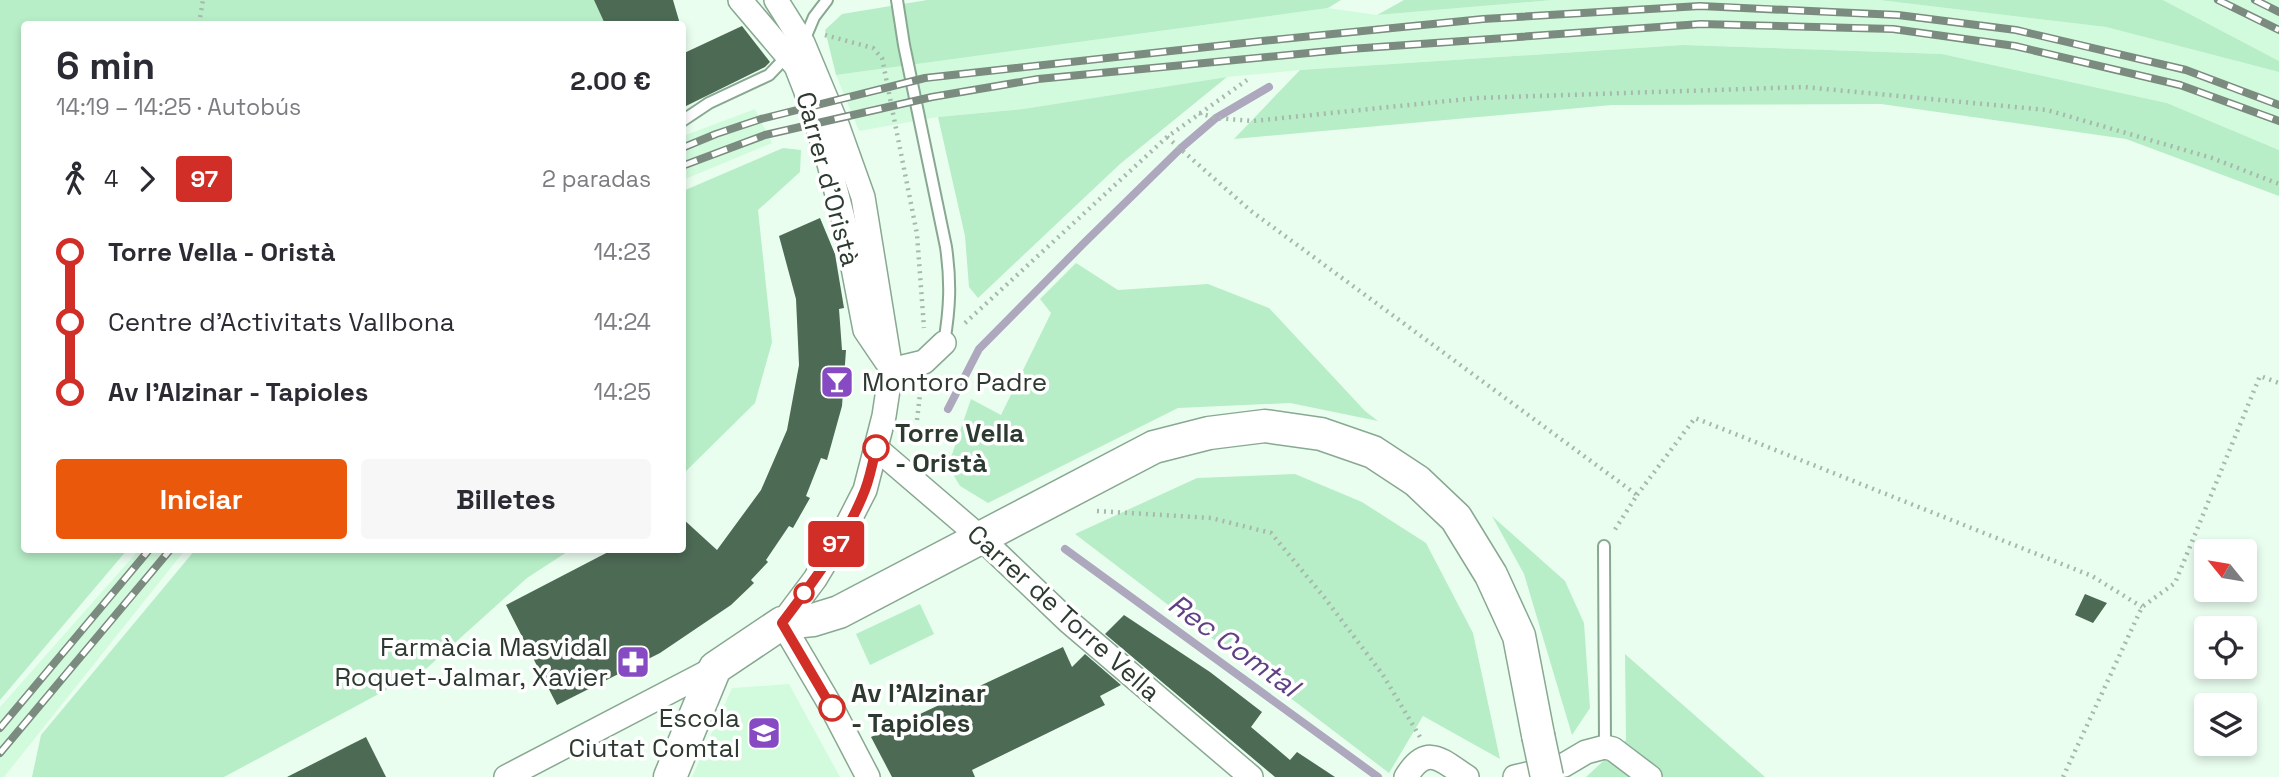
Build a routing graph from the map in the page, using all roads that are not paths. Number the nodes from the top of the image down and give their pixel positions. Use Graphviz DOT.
graph roads {
  1 [pos="740,0"];
  2 [pos="776,0"];
  3 [pos="827,0"];
  4 [pos="897,0"];
  5 [pos="804,45"];
  6 [pos="686,118"];
  7 [pos="944,343"];
  8 [pos="891,370"];
  9 [pos="876,448"];
  10 [pos="981,538"];
  11 [pos="1604,546"];
  12 [pos="782,623"];
  13 [pos="715,668"];
  14 [pos="1605,747"];
  15 [pos="1248,776"];
  16 [pos="506,777"];
  17 [pos="670,777"];
  18 [pos="868,777"];
  19 [pos="1406,777"];
  20 [pos="1467,777"];
  21 [pos="1515,777"];
  22 [pos="1547,777"];
  23 [pos="1650,777"];
  1 -- 5 [label="street, Carrer d'Oristà"];
  2 -- 5 [label="street"];
  3 -- 5 [label="lane"];
  4 -- 7 [label="lane"];
  5 -- 6 [label="lane"];
  5 -- 8 [label="street, Carrer d'Oristà"];
  7 -- 8 [label="street"];
  8 -- 9 [label="street, Carrer d'Oristà"];
  9 -- 10 [label="street, Carrer de Torre Vella"];
  9 -- 12 [label="street, Carrer d'Oristà"];
  10 -- 12 [label="street"];
  10 -- 15 [label="street, Carrer de Torre Vella"];
  10 -- 22 [label="street, bridge"];
  11 -- 14 [label="lane"];
  12 -- 13 [label="street"];
  12 -- 18 [label="street"];
  13 -- 16 [label="street"];
  13 -- 17 [label="street"];
  14 -- 21 [label="street"];
  14 -- 23 [label="street"];
  19 -- 20 [label="street"];
}
